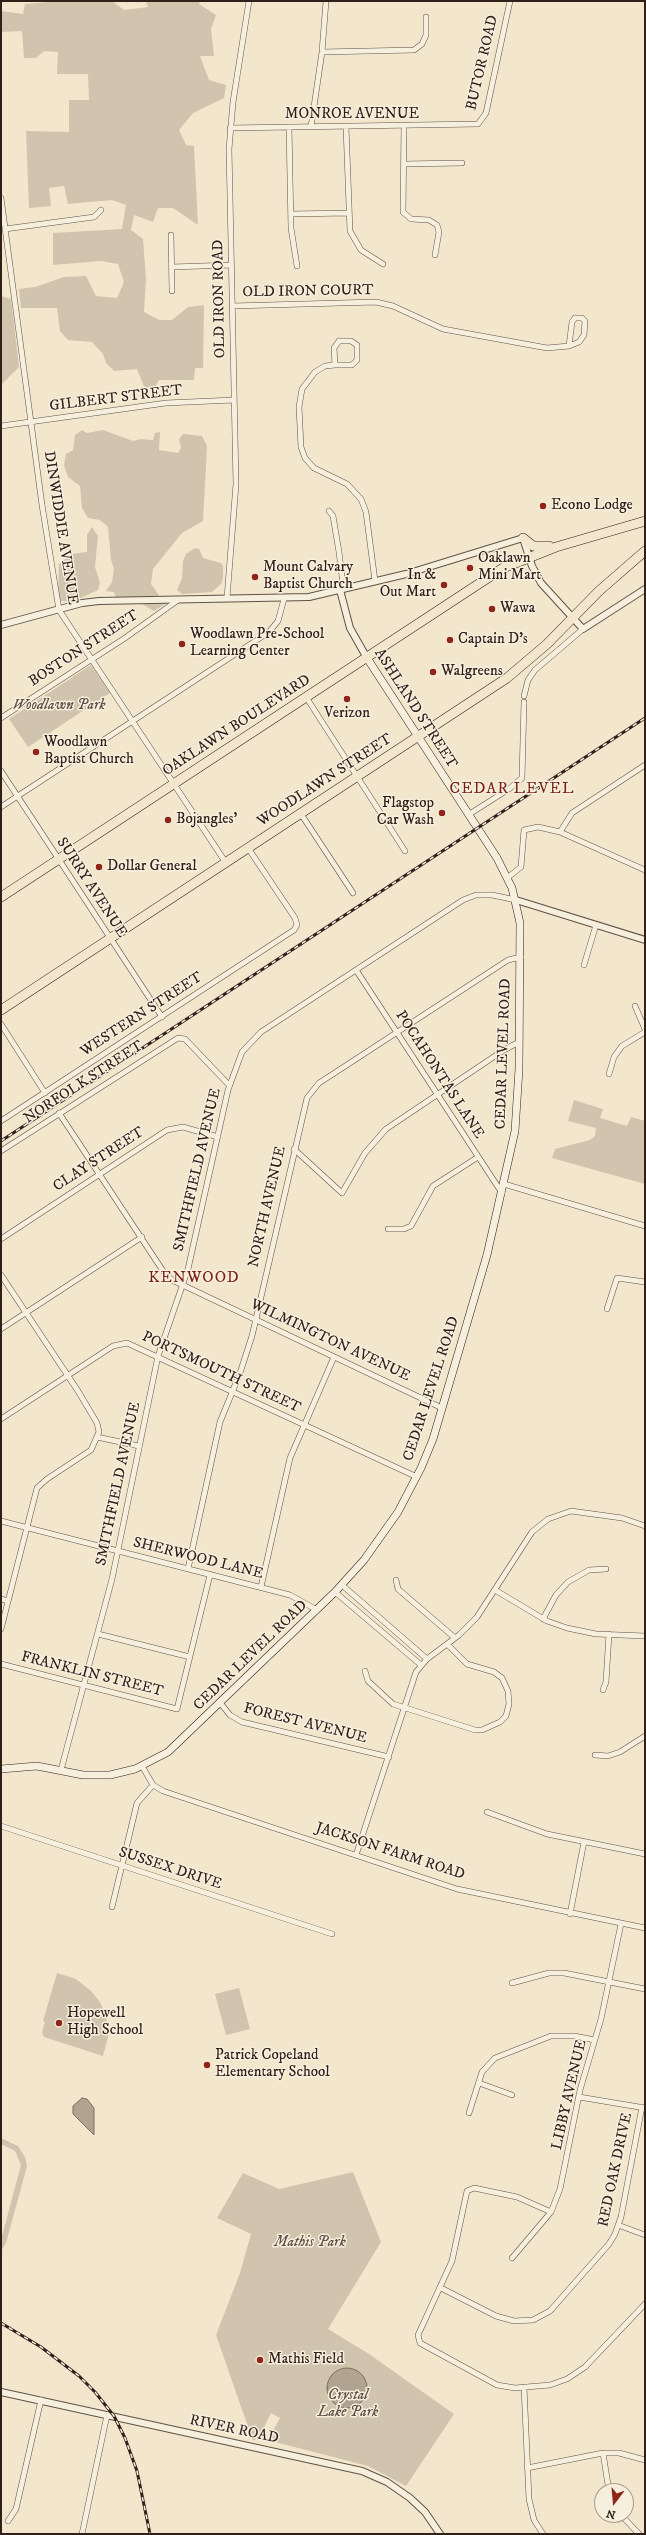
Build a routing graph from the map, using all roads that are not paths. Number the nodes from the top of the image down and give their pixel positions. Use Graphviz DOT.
graph roads {
  1 [pos="249,1"];
  2 [pos="326,1"];
  3 [pos="510,1"];
  4 [pos="426,16"];
  5 [pos="322,52"];
  6 [pos="404,126"];
  7 [pos="474,126"];
  8 [pos="289,127"];
  9 [pos="311,127"];
  10 [pos="346,127"];
  11 [pos="230,128"];
  12 [pos="462,163"];
  13 [pos="404,164"];
  14 [pos="1,198"];
  15 [pos="100,210"];
  16 [pos="348,213"];
  17 [pos="291,214"];
  18 [pos="5,229"];
  19 [pos="171,235"];
  20 [pos="435,255"];
  21 [pos="383,264"];
  22 [pos="231,265"];
  23 [pos="297,266"];
  24 [pos="172,267"];
  25 [pos="172,291"];
  26 [pos="232,306"];
  27 [pos="569,346"];
  28 [pos="334,365"];
  29 [pos="234,400"];
  30 [pos="31,422"];
  31 [pos="1,426"];
  32 [pos="329,511"];
  33 [pos="645,521"];
  34 [pos="523,538"];
  35 [pos="556,546"];
  36 [pos="645,552"];
  37 [pos="528,556"];
  38 [pos="375,581"];
  39 [pos="645,589"];
  40 [pos="340,590"];
  41 [pos="227,598"];
  42 [pos="179,599"];
  43 [pos="284,599"];
  44 [pos="59,610"];
  45 [pos="573,618"];
  46 [pos="1,625"];
  47 [pos="584,629"];
  48 [pos="367,658"];
  49 [pos="91,659"];
  50 [pos="306,698"];
  51 [pos="1,718"];
  52 [pos="132,721"];
  53 [pos="419,737"];
  54 [pos="645,764"];
  55 [pos="1,771"];
  56 [pos="357,777"];
  57 [pos="174,784"];
  58 [pos="17,796"];
  59 [pos="1,807"];
  60 [pos="301,814"];
  61 [pos="468,815"];
  62 [pos="560,832"];
  63 [pos="248,848"];
  64 [pos="405,851"];
  65 [pos="58,860"];
  66 [pos="226,863"];
  67 [pos="645,870"];
  68 [pos="507,878"];
  69 [pos="352,893"];
  70 [pos="1,898"];
  71 [pos="516,900"];
  72 [pos="596,925"];
  73 [pos="110,938"];
  74 [pos="645,940"];
  75 [pos="521,957"];
  76 [pos="584,965"];
  77 [pos="356,970"];
  78 [pos="635,1006"];
  79 [pos="1,1010"];
  80 [pos="162,1017"];
  81 [pos="1,1024"];
  82 [pos="645,1029"];
  83 [pos="397,1032"];
  84 [pos="645,1032"];
  85 [pos="519,1042"];
  86 [pos="609,1074"];
  87 [pos="229,1085"];
  88 [pos="45,1093"];
  89 [pos="437,1094"];
  90 [pos="59,1113"];
  91 [pos="1,1121"];
  92 [pos="218,1136"];
  93 [pos="294,1149"];
  94 [pos="1,1151"];
  95 [pos="478,1157"];
  96 [pos="100,1174"];
  97 [pos="504,1184"];
  98 [pos="502,1193"];
  99 [pos="645,1226"];
  100 [pos="388,1229"];
  101 [pos="142,1238"];
  102 [pos="1,1239"];
  103 [pos="1,1275"];
  104 [pos="645,1282"];
  105 [pos="183,1286"];
  106 [pos="607,1309"];
  107 [pos="26,1313"];
  108 [pos="255,1320"];
  109 [pos="1,1329"];
  110 [pos="158,1356"];
  111 [pos="334,1358"];
  112 [pos="67,1376"];
  113 [pos="232,1391"];
  114 [pos="442,1408"];
  115 [pos="1,1419"];
  116 [pos="303,1425"];
  117 [pos="97,1437"];
  118 [pos="139,1446"];
  119 [pos="417,1477"];
  120 [pos="1,1521"];
  121 [pos="645,1526"];
  122 [pos="26,1528"];
  123 [pos="117,1551"];
  124 [pos="188,1569"];
  125 [pos="606,1569"];
  126 [pos="210,1575"];
  127 [pos="396,1580"];
  128 [pos="342,1585"];
  129 [pos="261,1587"];
  130 [pos="495,1590"];
  131 [pos="335,1592"];
  132 [pos="1,1599"];
  133 [pos="8,1601"];
  134 [pos="317,1610"];
  135 [pos="543,1619"];
  136 [pos="1,1629"];
  137 [pos="98,1634"];
  138 [pos="609,1634"];
  139 [pos="645,1636"];
  140 [pos="455,1638"];
  141 [pos="447,1644"];
  142 [pos="190,1657"];
  143 [pos="427,1658"];
  144 [pos="1,1664"];
  145 [pos="421,1665"];
  146 [pos="365,1671"];
  147 [pos="84,1685"];
  148 [pos="603,1690"];
  149 [pos="221,1704"];
  150 [pos="404,1708"];
  151 [pos="645,1736"];
  152 [pos="595,1755"];
  153 [pos="389,1757"];
  154 [pos="142,1766"];
  155 [pos="1,1769"];
  156 [pos="61,1770"];
  157 [pos="153,1784"];
  158 [pos="487,1812"];
  159 [pos="1,1826"];
  160 [pos="584,1842"];
  161 [pos="645,1854"];
  162 [pos="356,1855"];
  163 [pos="121,1865"];
  164 [pos="112,1907"];
  165 [pos="570,1914"];
  166 [pos="621,1924"];
  167 [pos="645,1928"];
  168 [pos="332,1934"];
  169 [pos="610,1981"];
  170 [pos="512,1982"];
  171 [pos="645,1989"];
  172 [pos="595,2040"];
  173 [pos="479,2083"];
  174 [pos="512,2094"];
  175 [pos="579,2097"];
  176 [pos="643,2107"];
  177 [pos="469,2113"];
  178 [pos="551,2212"];
  179 [pos="618,2226"];
  180 [pos="645,2235"];
  181 [pos="512,2258"];
  182 [pos="441,2288"];
  183 [pos="645,2304"];
  184 [pos="524,2387"];
  185 [pos="1,2392"];
  186 [pos="40,2400"];
  187 [pos="108,2415"];
  188 [pos="603,2454"];
  189 [pos="645,2460"];
  190 [pos="527,2468"];
  191 [pos="608,2483"];
  192 [pos="8,2521"];
  193 [pos="629,2523"];
  194 [pos="82,2534"];
  195 [pos="440,2534"];
  196 [pos="543,2534"];
  197 [pos="639,2534"];
  1 -- 11 [label="street, OLD IRON ROAD"];
  2 -- 5 [label="street"];
  3 -- 7 [label="street, BUTOR ROAD"];
  4 -- 5 [label="street"];
  5 -- 9 [label="street"];
  6 -- 7 [label="street, MONROE AVENUE"];
  6 -- 10 [label="street, MONROE AVENUE"];
  6 -- 13 [label="street"];
  8 -- 9 [label="street, MONROE AVENUE"];
  8 -- 11 [label="street, MONROE AVENUE"];
  8 -- 17 [label="street"];
  9 -- 10 [label="street, MONROE AVENUE"];
  10 -- 16 [label="street"];
  11 -- 22 [label="street, OLD IRON ROAD"];
  12 -- 13 [label="street"];
  13 -- 20 [label="street"];
  14 -- 18 [label="street, DINWIDDIE AVENUE"];
  15 -- 18 [label="street"];
  16 -- 17 [label="street"];
  16 -- 21 [label="street"];
  17 -- 23 [label="street"];
  18 -- 30 [label="street, DINWIDDIE AVENUE"];
  19 -- 24 [label="street"];
  22 -- 24 [label="street"];
  22 -- 26 [label="street, OLD IRON ROAD"];
  24 -- 25 [label="street"];
  26 -- 27 [label="street, OLD IRON COURT"];
  26 -- 29 [label="street, OLD IRON ROAD"];
  27 -- 27 [label="street"];
  28 -- 28 [label="street"];
  28 -- 38 [label="street"];
  29 -- 30 [label="street, GILBERT STREET"];
  29 -- 41 [label="street, OLD IRON ROAD"];
  30 -- 31 [label="street, GILBERT STREET"];
  30 -- 44 [label="street, DINWIDDIE AVENUE"];
  32 -- 40 [label="street"];
  33 -- 35 [label="highway, OAKLAWN BOULEVARD"];
  34 -- 35 [label="highway"];
  34 -- 37 [label="street"];
  34 -- 38 [label="street"];
  35 -- 37 [label="highway, OAKLAWN BOULEVARD"];
  36 -- 45 [label="highway, WOODLAWN STREET"];
  37 -- 45 [label="street"];
  37 -- 48 [label="highway, OAKLAWN BOULEVARD"];
  38 -- 40 [label="street"];
  39 -- 47 [label="street"];
  40 -- 43 [label="street"];
  40 -- 48 [label="street, ASHLAND STREET"];
  41 -- 42 [label="street"];
  41 -- 43 [label="street"];
  42 -- 44 [label="street"];
  42 -- 49 [label="street, BOSTON STREET"];
  43 -- 52 [label="street"];
  44 -- 46 [label="street"];
  44 -- 49 [label="street, DINWIDDIE AVENUE"];
  45 -- 47 [label="street"];
  45 -- 53 [label="highway, WOODLAWN STREET"];
  47 -- 61 [label="street"];
  48 -- 50 [label="highway, OAKLAWN BOULEVARD"];
  48 -- 53 [label="main road, ASHLAND STREET"];
  49 -- 51 [label="street, BOSTON STREET"];
  49 -- 52 [label="street, DINWIDDIE AVENUE"];
  50 -- 56 [label="street"];
  50 -- 57 [label="highway, OAKLAWN BOULEVARD"];
  52 -- 57 [label="street, DINWIDDIE AVENUE"];
  52 -- 58 [label="street"];
  53 -- 56 [label="highway, WOODLAWN STREET"];
  53 -- 61 [label="main road, ASHLAND STREET"];
  54 -- 62 [label="street"];
  55 -- 58 [label="street, SURRY AVENUE"];
  56 -- 60 [label="highway, WOODLAWN STREET"];
  56 -- 64 [label="street"];
  57 -- 65 [label="highway, OAKLAWN BOULEVARD"];
  57 -- 66 [label="street, DINWIDDIE AVENUE"];
  58 -- 59 [label="street"];
  58 -- 65 [label="street, SURRY AVENUE"];
  60 -- 63 [label="highway, WOODLAWN STREET"];
  60 -- 69 [label="street"];
  61 -- 68 [label="main road, ASHLAND STREET"];
  62 -- 67 [label="street"];
  62 -- 68 [label="street"];
  63 -- 66 [label="highway, WOODLAWN STREET"];
  63 -- 80 [label="street, WESTERN STREET"];
  65 -- 70 [label="highway, OAKLAWN BOULEVARD"];
  65 -- 73 [label="street, SURRY AVENUE"];
  66 -- 73 [label="highway, WOODLAWN STREET"];
  68 -- 71 [label="main road, CEDAR LEVEL ROAD"];
  71 -- 72 [label="street"];
  71 -- 75 [label="main road, CEDAR LEVEL ROAD"];
  71 -- 77 [label="street, SMITHFIELD AVENUE"];
  72 -- 74 [label="street"];
  72 -- 76 [label="street"];
  73 -- 79 [label="highway, WOODLAWN STREET"];
  73 -- 80 [label="street, SURRY AVENUE"];
  75 -- 83 [label="street, NORTH AVENUE"];
  75 -- 85 [label="main road, CEDAR LEVEL ROAD"];
  77 -- 83 [label="street, POCAHONTAS LANE"];
  77 -- 87 [label="street, SMITHFIELD AVENUE"];
  78 -- 82 [label="street"];
  80 -- 88 [label="street, WESTERN STREET"];
  81 -- 88 [label="street"];
  83 -- 89 [label="street, POCAHONTAS LANE"];
  83 -- 93 [label="street, NORTH AVENUE"];
  84 -- 86 [label="street"];
  85 -- 89 [label="street"];
  85 -- 97 [label="main road, CEDAR LEVEL ROAD"];
  87 -- 90 [label="street, NORFOLK STREET"];
  87 -- 92 [label="street, SMITHFIELD AVENUE"];
  88 -- 91 [label="street, WESTERN STREET"];
  89 -- 93 [label="street"];
  89 -- 95 [label="street, POCAHONTAS LANE"];
  90 -- 94 [label="street, NORFOLK STREET"];
  90 -- 96 [label="street, WILMINGTON AVENUE"];
  92 -- 96 [label="street, CLAY STREET"];
  92 -- 105 [label="street, SMITHFIELD AVENUE"];
  93 -- 108 [label="street, NORTH AVENUE"];
  95 -- 98 [label="street, POCAHONTAS LANE"];
  95 -- 100 [label="street"];
  96 -- 101 [label="street, WILMINGTON AVENUE"];
  96 -- 102 [label="street, CLAY STREET"];
  97 -- 98 [label="main road, CEDAR LEVEL ROAD"];
  97 -- 99 [label="street"];
  98 -- 114 [label="main road, CEDAR LEVEL ROAD"];
  101 -- 105 [label="street, WILMINGTON AVENUE"];
  101 -- 107 [label="street"];
  103 -- 107 [label="street"];
  104 -- 106 [label="street"];
  105 -- 108 [label="street, WILMINGTON AVENUE"];
  105 -- 110 [label="street, SMITHFIELD AVENUE"];
  107 -- 109 [label="street"];
  107 -- 112 [label="street"];
  108 -- 111 [label="street, WILMINGTON AVENUE"];
  108 -- 113 [label="street, NORTH AVENUE"];
  110 -- 112 [label="street, PORTSMOUTH STREET"];
  110 -- 113 [label="street, PORTSMOUTH STREET"];
  110 -- 118 [label="street, SMITHFIELD AVENUE"];
  111 -- 114 [label="street, WILMINGTON AVENUE"];
  111 -- 116 [label="street"];
  112 -- 115 [label="street, PORTSMOUTH STREET"];
  112 -- 117 [label="street"];
  113 -- 116 [label="street, PORTSMOUTH STREET"];
  113 -- 124 [label="street, NORTH AVENUE"];
  114 -- 119 [label="main road, CEDAR LEVEL ROAD"];
  116 -- 119 [label="street, PORTSMOUTH STREET"];
  116 -- 129 [label="street"];
  117 -- 118 [label="street"];
  117 -- 122 [label="street"];
  118 -- 123 [label="street, SMITHFIELD AVENUE"];
  119 -- 128 [label="main road, CEDAR LEVEL ROAD"];
  120 -- 122 [label="street, SHERWOOD LANE"];
  121 -- 130 [label="street"];
  122 -- 123 [label="street, SHERWOOD LANE"];
  122 -- 133 [label="street"];
  123 -- 124 [label="street, SHERWOOD LANE"];
  123 -- 137 [label="street, SMITHFIELD AVENUE"];
  124 -- 126 [label="street, SHERWOOD LANE"];
  125 -- 135 [label="street"];
  126 -- 129 [label="street, SHERWOOD LANE"];
  126 -- 142 [label="street"];
  127 -- 140 [label="street"];
  128 -- 131 [label="main road, CEDAR LEVEL ROAD"];
  128 -- 143 [label="street"];
  129 -- 134 [label="street, SHERWOOD LANE"];
  130 -- 135 [label="street"];
  130 -- 140 [label="street"];
  131 -- 134 [label="main road, CEDAR LEVEL ROAD"];
  131 -- 145 [label="street"];
  132 -- 133 [label="street"];
  133 -- 136 [label="street"];
  134 -- 149 [label="main road, CEDAR LEVEL ROAD"];
  135 -- 138 [label="street"];
  137 -- 142 [label="street"];
  137 -- 147 [label="street, SMITHFIELD AVENUE"];
  138 -- 139 [label="street"];
  138 -- 148 [label="street"];
  140 -- 141 [label="street"];
  141 -- 143 [label="street"];
  141 -- 150 [label="street"];
  142 -- 147 [label="street, FRANKLIN STREET"];
  143 -- 145 [label="street"];
  144 -- 147 [label="street, FRANKLIN STREET"];
  145 -- 150 [label="street"];
  146 -- 150 [label="street"];
  147 -- 156 [label="street, SMITHFIELD AVENUE"];
  149 -- 153 [label="street, FOREST AVENUE"];
  149 -- 154 [label="main road, CEDAR LEVEL ROAD"];
  150 -- 153 [label="street"];
  151 -- 152 [label="street"];
  153 -- 162 [label="street"];
  154 -- 156 [label="main road, CEDAR LEVEL ROAD"];
  154 -- 157 [label="street"];
  155 -- 156 [label="main road"];
  157 -- 162 [label="street, JACKSON FARM ROAD"];
  157 -- 163 [label="street"];
  158 -- 160 [label="street"];
  159 -- 163 [label="street, SUSSEX DRIVE"];
  160 -- 161 [label="street"];
  160 -- 165 [label="street"];
  162 -- 165 [label="street, JACKSON FARM ROAD"];
  163 -- 164 [label="street"];
  163 -- 168 [label="street, SUSSEX DRIVE"];
  165 -- 166 [label="street, JACKSON FARM ROAD"];
  166 -- 167 [label="street, JACKSON FARM ROAD"];
  166 -- 169 [label="street, LIBBY AVENUE"];
  169 -- 170 [label="street"];
  169 -- 171 [label="street"];
  169 -- 172 [label="street, LIBBY AVENUE"];
  172 -- 173 [label="street"];
  172 -- 175 [label="street, LIBBY AVENUE"];
  173 -- 174 [label="street"];
  173 -- 177 [label="street"];
  175 -- 176 [label="street"];
  175 -- 178 [label="street, LIBBY AVENUE"];
  176 -- 179 [label="street, RED OAK DRIVE"];
  178 -- 181 [label="street, LIBBY AVENUE"];
  178 -- 182 [label="street"];
  179 -- 180 [label="street"];
  179 -- 182 [label="street, RED OAK DRIVE"];
  182 -- 184 [label="street"];
  183 -- 184 [label="street"];
  184 -- 190 [label="street"];
  185 -- 186 [label="street, RIVER ROAD"];
  186 -- 187 [label="street, RIVER ROAD"];
  186 -- 192 [label="street"];
  187 -- 194 [label="street"];
  187 -- 195 [label="street, RIVER ROAD"];
  188 -- 189 [label="street"];
  188 -- 190 [label="street"];
  188 -- 191 [label="street"];
  190 -- 196 [label="street"];
  193 -- 197 [label="street"];
}
